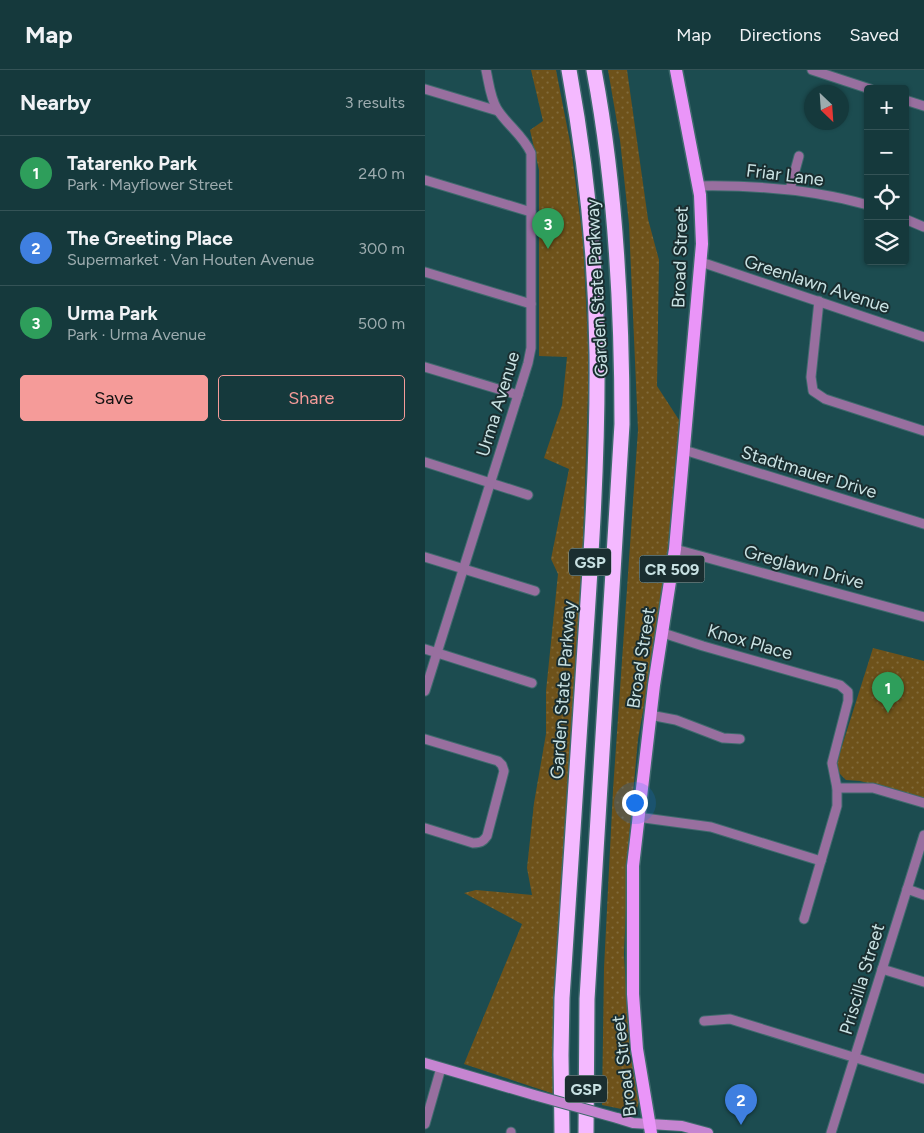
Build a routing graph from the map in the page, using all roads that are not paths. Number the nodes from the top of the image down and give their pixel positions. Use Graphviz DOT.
graph roads {
  1 [pos="487,70"];
  2 [pos="569,70"];
  3 [pos="594,70"];
  4 [pos="676,70"];
  5 [pos="812,70"];
  6 [pos="864,87"];
  7 [pos="425,89"];
  8 [pos="909,101"];
  9 [pos="924,106"];
  10 [pos="499,111"];
  11 [pos="799,156"];
  12 [pos="425,180"];
  13 [pos="698,186"];
  14 [pos="790,189"];
  15 [pos="864,204"];
  16 [pos="531,212"];
  17 [pos="908,220"];
  18 [pos="924,226"];
  19 [pos="701,262"];
  20 [pos="425,272"];
  21 [pos="819,301"];
  22 [pos="531,304"];
  23 [pos="924,337"];
  24 [pos="425,367"];
  25 [pos="518,395"];
  26 [pos="924,431"];
  27 [pos="684,450"];
  28 [pos="425,462"];
  29 [pos="491,483"];
  30 [pos="528,495"];
  31 [pos="924,524"];
  32 [pos="675,549"];
  33 [pos="425,556"];
  34 [pos="464,569"];
  35 [pos="535,591"];
  36 [pos="924,617"];
  37 [pos="663,633"];
  38 [pos="425,648"];
  39 [pos="437,652"];
  40 [pos="532,683"];
  41 [pos="425,691"];
  42 [pos="651,714"];
  43 [pos="425,739"];
  44 [pos="740,739"];
  45 [pos="837,788"];
  46 [pos="924,803"];
  47 [pos="637,817"];
  48 [pos="425,828"];
  49 [pos="924,835"];
  50 [pos="821,861"];
  51 [pos="907,889"];
  52 [pos="924,895"];
  53 [pos="803,919"];
  54 [pos="882,970"];
  55 [pos="924,982"];
  56 [pos="705,1021"];
  57 [pos="855,1058"];
  58 [pos="425,1063"];
  59 [pos="441,1068"];
  60 [pos="924,1079"];
  61 [pos="425,1124"];
  62 [pos="650,1128"];
  63 [pos="562,1133"];
  64 [pos="586,1133"];
  65 [pos="708,1133"];
  66 [pos="831,1133"];
  1 -- 10 [label="street, Urma Avenue"];
  2 -- 63 [label="highway, Garden State Parkway / GSP"];
  3 -- 64 [label="highway, Garden State Parkway / GSP"];
  4 -- 13 [label="main road, Broad Street / CR 509"];
  5 -- 6 [label="street"];
  7 -- 10 [label="street"];
  8 -- 9 [label="street"];
  10 -- 16 [label="street, Urma Avenue"];
  11 -- 14 [label="street"];
  12 -- 16 [label="street"];
  13 -- 14 [label="street, Friar Lane"];
  13 -- 19 [label="main road, Broad Street / CR 509"];
  14 -- 15 [label="street, Friar Lane"];
  16 -- 22 [label="street, Urma Avenue"];
  17 -- 18 [label="street"];
  19 -- 21 [label="street, Greenlawn Avenue"];
  19 -- 27 [label="main road, Broad Street / CR 509"];
  20 -- 22 [label="street"];
  21 -- 23 [label="street, Greenlawn Avenue"];
  21 -- 26 [label="street"];
  22 -- 25 [label="street, Urma Avenue"];
  24 -- 25 [label="street"];
  25 -- 29 [label="street, Urma Avenue"];
  27 -- 31 [label="street, Stadtmauer Drive"];
  27 -- 32 [label="main road, Broad Street / CR 509"];
  28 -- 29 [label="street"];
  29 -- 30 [label="street"];
  29 -- 34 [label="street, Urma Avenue"];
  32 -- 36 [label="street, Greglawn Drive"];
  32 -- 37 [label="main road, Broad Street / CR 509"];
  33 -- 34 [label="street"];
  34 -- 35 [label="street"];
  34 -- 39 [label="street, Urma Avenue"];
  37 -- 42 [label="main road, Broad Street / CR 509"];
  37 -- 45 [label="street, Knox Place"];
  38 -- 39 [label="street"];
  39 -- 40 [label="street"];
  39 -- 41 [label="street, Urma Avenue"];
  42 -- 44 [label="street"];
  42 -- 47 [label="main road, Broad Street / CR 509"];
  43 -- 48 [label="street"];
  45 -- 46 [label="street"];
  45 -- 50 [label="street, Knox Place"];
  47 -- 50 [label="street"];
  47 -- 62 [label="main road, Broad Street / CR 509"];
  49 -- 51 [label="street, Priscilla Street"];
  50 -- 53 [label="street, Knox Place"];
  51 -- 52 [label="street"];
  51 -- 54 [label="street, Priscilla Street"];
  54 -- 55 [label="street"];
  54 -- 57 [label="street, Priscilla Street"];
  56 -- 57 [label="street"];
  57 -- 60 [label="street"];
  57 -- 66 [label="street, Priscilla Street"];
  58 -- 59 [label="main road"];
  59 -- 61 [label="street"];
  59 -- 62 [label="main road, bridge"];
  62 -- 65 [label="main road"];
}
